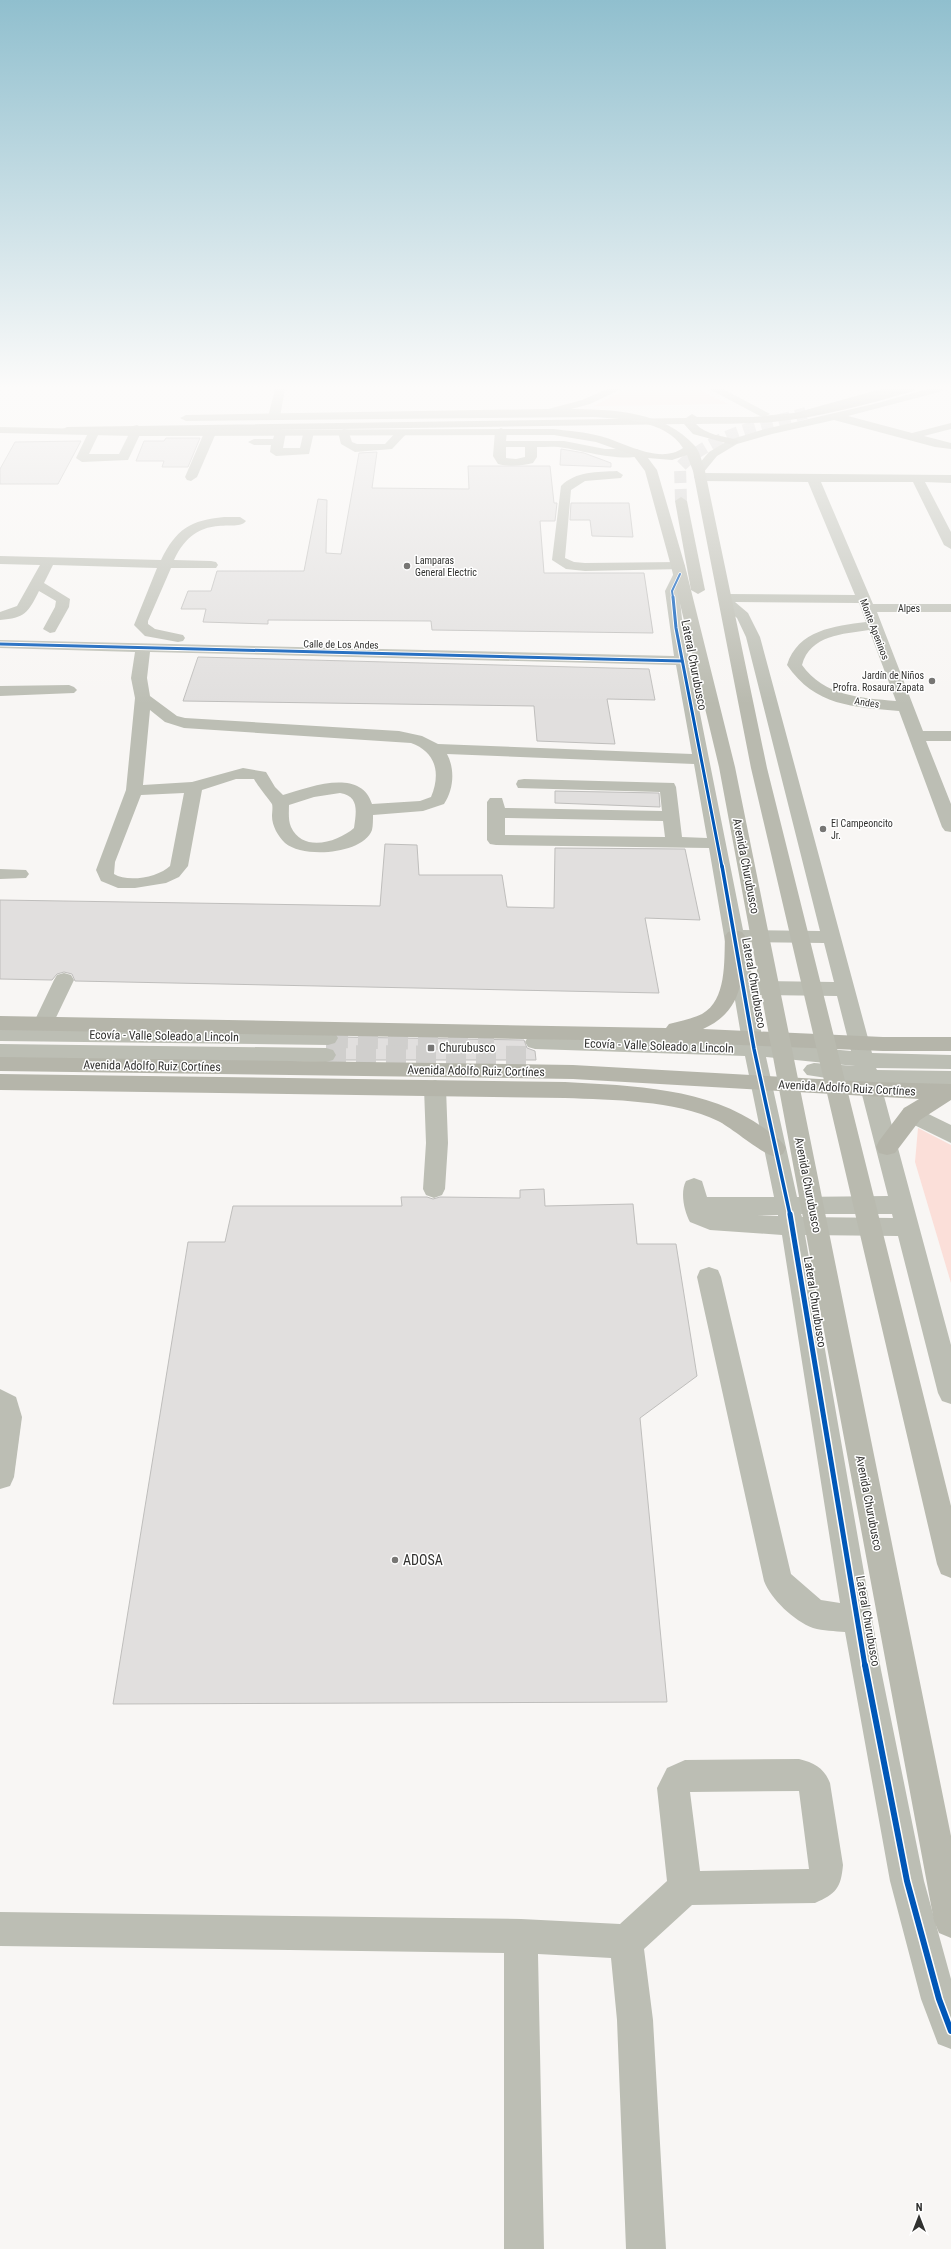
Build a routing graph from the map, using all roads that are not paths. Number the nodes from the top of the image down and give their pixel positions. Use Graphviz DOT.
graph roads {
  1 [pos="564,494"];
  2 [pos="657,494"];
  3 [pos="704,494"];
  4 [pos="820,494"];
  5 [pos="925,494"];
  6 [pos="680,501"];
  7 [pos="240,521"];
  8 [pos="951,545"];
  9 [pos="48,562"];
  10 [pos="2,564"];
  11 [pos="165,565"];
  12 [pos="211,565"];
  13 [pos="679,570"];
  14 [pos="36,584"];
  15 [pos="726,600"];
  16 [pos="866,603"];
  17 [pos="951,608"];
  18 [pos="0,616"];
  19 [pos="874,625"];
  20 [pos="50,629"];
  21 [pos="0,644"];
  22 [pos="143,648"];
  23 [pos="228,650"];
  24 [pos="699,650"];
  25 [pos="682,661"];
  26 [pos="777,665"];
  27 [pos="69,690"];
  28 [pos="0,691"];
  29 [pos="143,698"];
  30 [pos="905,707"];
  31 [pos="916,736"];
  32 [pos="951,736"];
  33 [pos="434,749"];
  34 [pos="701,759"];
  35 [pos="524,784"];
  36 [pos="194,787"];
  37 [pos="134,790"];
  38 [pos="280,802"];
  39 [pos="366,810"];
  40 [pos="671,816"];
  41 [pos="951,826"];
  42 [pos="674,844"];
  43 [pos="717,844"];
  44 [pos="0,874"];
  45 [pos="20,874"];
  46 [pos="735,936"];
  47 [pos="831,937"];
  48 [pos="64,980"];
  49 [pos="744,988"];
  50 [pos="845,989"];
  51 [pos="0,1024"];
  52 [pos="42,1024"];
  53 [pos="0,1034"];
  54 [pos="644,1034"];
  55 [pos="951,1044"];
  56 [pos="535,1049"];
  57 [pos="0,1052"];
  58 [pos="757,1059"];
  59 [pos="951,1062"];
  60 [pos="0,1064"];
  61 [pos="867,1067"];
  62 [pos="0,1082"];
  63 [pos="435,1088"];
  64 [pos="949,1088"];
  65 [pos="912,1114"];
  66 [pos="951,1136"];
  67 [pos="887,1147"];
  68 [pos="775,1148"];
  69 [pos="434,1188"];
  70 [pos="695,1197"];
  71 [pos="902,1205"];
  72 [pos="790,1216"];
  73 [pos="909,1227"];
  74 [pos="710,1277"];
  75 [pos="951,1393"];
  76 [pos="0,1400"];
  77 [pos="0,1477"];
  78 [pos="951,1564"];
  79 [pos="857,1619"];
  80 [pos="685,1888"];
  81 [pos="951,1921"];
  82 [pos="0,1929"];
  83 [pos="521,1936"];
  84 [pos="626,1942"];
  85 [pos="951,2032"];
  86 [pos="524,2249"];
  87 [pos="646,2249"];
  1 -- 13 [label="street"];
  2 -- 13 [label="highway, Avenida Churubusco"];
  3 -- 15 [label="highway"];
  4 -- 16 [label="street, Monte Apeninos"];
  5 -- 8 [label="street"];
  6 -- 24 [label="highway"];
  7 -- 11 [label="street"];
  9 -- 10 [label="street"];
  9 -- 11 [label="street"];
  9 -- 14 [label="street"];
  11 -- 12 [label="street"];
  11 -- 23 [label="street"];
  13 -- 24 [label="highway, Avenida Churubusco"];
  13 -- 25 [label="street, Lateral Churubusco"];
  14 -- 18 [label="street"];
  14 -- 20 [label="street"];
  15 -- 16 [label="street, Alpes"];
  15 -- 26 [label="street"];
  15 -- 78 [label="highway"];
  16 -- 17 [label="street, Alpes"];
  16 -- 19 [label="street, Monte Apeninos"];
  19 -- 26 [label="street"];
  19 -- 30 [label="street, Monte Apeninos"];
  21 -- 22 [label="street, Calle de Los Andes"];
  22 -- 23 [label="street, Calle de Los Andes"];
  22 -- 29 [label="street"];
  23 -- 25 [label="street, Calle de Los Andes"];
  24 -- 81 [label="highway, Avenida Churubusco"];
  25 -- 34 [label="street, Lateral Churubusco"];
  26 -- 30 [label="street, Andes"];
  26 -- 47 [label="street"];
  27 -- 28 [label="street"];
  29 -- 33 [label="street"];
  29 -- 37 [label="street"];
  30 -- 31 [label="street, Monte Apeninos"];
  31 -- 32 [label="street"];
  31 -- 41 [label="street, Monte Apeninos"];
  33 -- 34 [label="street"];
  33 -- 39 [label="street"];
  34 -- 43 [label="street, Lateral Churubusco"];
  35 -- 40 [label="street"];
  36 -- 37 [label="street"];
  36 -- 37 [label="street"];
  36 -- 38 [label="street"];
  38 -- 39 [label="street"];
  38 -- 39 [label="street"];
  40 -- 42 [label="street"];
  40 -- 42 [label="street"];
  42 -- 43 [label="street"];
  43 -- 46 [label="street, Lateral Churubusco"];
  44 -- 45 [label="street"];
  46 -- 47 [label="street"];
  46 -- 49 [label="street, Lateral Churubusco"];
  46 -- 54 [label="main road"];
  47 -- 50 [label="street"];
  48 -- 52 [label="street"];
  49 -- 50 [label="street"];
  49 -- 58 [label="street, Lateral Churubusco"];
  50 -- 61 [label="street"];
  51 -- 52 [label="main road, Avenida Adolfo Ruiz Cortínes"];
  52 -- 54 [label="main road, Avenida Adolfo Ruiz Cortínes"];
  53 -- 57 [label="street, Ecovía - Valle Soleado a Lincoln"];
  54 -- 58 [label="main road, Avenida Adolfo Ruiz Cortínes"];
  55 -- 61 [label="main road, Avenida Adolfo Ruiz Cortínes"];
  56 -- 58 [label="street"];
  58 -- 60 [label="main road, Avenida Adolfo Ruiz Cortínes"];
  58 -- 61 [label="main road, Avenida Adolfo Ruiz Cortínes"];
  58 -- 61 [label="street"];
  58 -- 68 [label="street, Lateral Churubusco"];
  59 -- 61 [label="street"];
  61 -- 64 [label="main road, Avenida Adolfo Ruiz Cortínes"];
  61 -- 67 [label="street"];
  62 -- 63 [label="main road"];
  63 -- 68 [label="main road"];
  63 -- 69 [label="street"];
  64 -- 65 [label="main road"];
  65 -- 66 [label="street"];
  65 -- 67 [label="main road"];
  67 -- 71 [label="street"];
  68 -- 72 [label="street, Lateral Churubusco"];
  70 -- 72 [label="street"];
  71 -- 72 [label="street"];
  71 -- 73 [label="street"];
  72 -- 73 [label="street"];
  72 -- 79 [label="street, Lateral Churubusco"];
  73 -- 75 [label="street"];
  74 -- 79 [label="street"];
  76 -- 77 [label="street"];
  79 -- 85 [label="street, Lateral Churubusco"];
  80 -- 80 [label="street"];
  80 -- 84 [label="street"];
  82 -- 83 [label="street"];
  83 -- 84 [label="street"];
  83 -- 86 [label="street"];
  84 -- 87 [label="street"];
}
